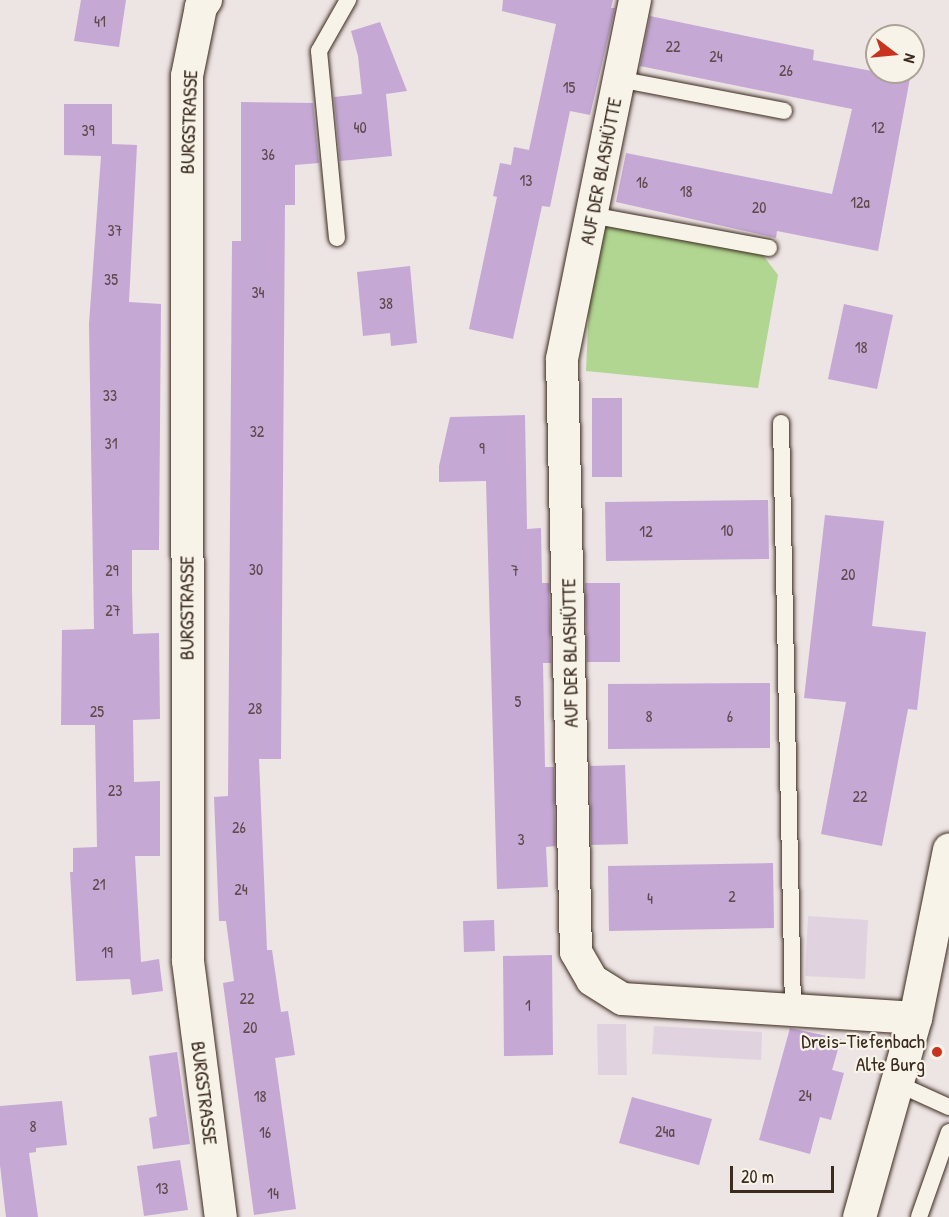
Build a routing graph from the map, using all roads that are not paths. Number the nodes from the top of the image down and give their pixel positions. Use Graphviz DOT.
graph roads {
  1 [pos="206,0"];
  2 [pos="348,0"];
  3 [pos="635,0"];
  4 [pos="618,79"];
  5 [pos="784,111"];
  6 [pos="591,215"];
  7 [pos="337,238"];
  8 [pos="769,248"];
  9 [pos="781,423"];
  10 [pos="949,849"];
  11 [pos="793,1010"];
  12 [pos="915,1018"];
  13 [pos="896,1083"];
  14 [pos="949,1107"];
  15 [pos="949,1132"];
  16 [pos="221,1217"];
  17 [pos="859,1217"];
  18 [pos="919,1217"];
  1 -- 16 [label="street, BURGSTRASSE"];
  2 -- 7 [label="lane"];
  3 -- 4 [label="street, AUF DER BLASHÜTTE"];
  4 -- 5 [label="lane"];
  4 -- 6 [label="street, AUF DER BLASHÜTTE"];
  6 -- 8 [label="lane"];
  6 -- 11 [label="street, AUF DER BLASHÜTTE"];
  9 -- 11 [label="lane"];
  10 -- 12 [label="street"];
  11 -- 12 [label="street, AUF DER BLASHÜTTE"];
  12 -- 13 [label="street"];
  13 -- 14 [label="lane"];
  13 -- 17 [label="street"];
  15 -- 18 [label="lane"];
}
